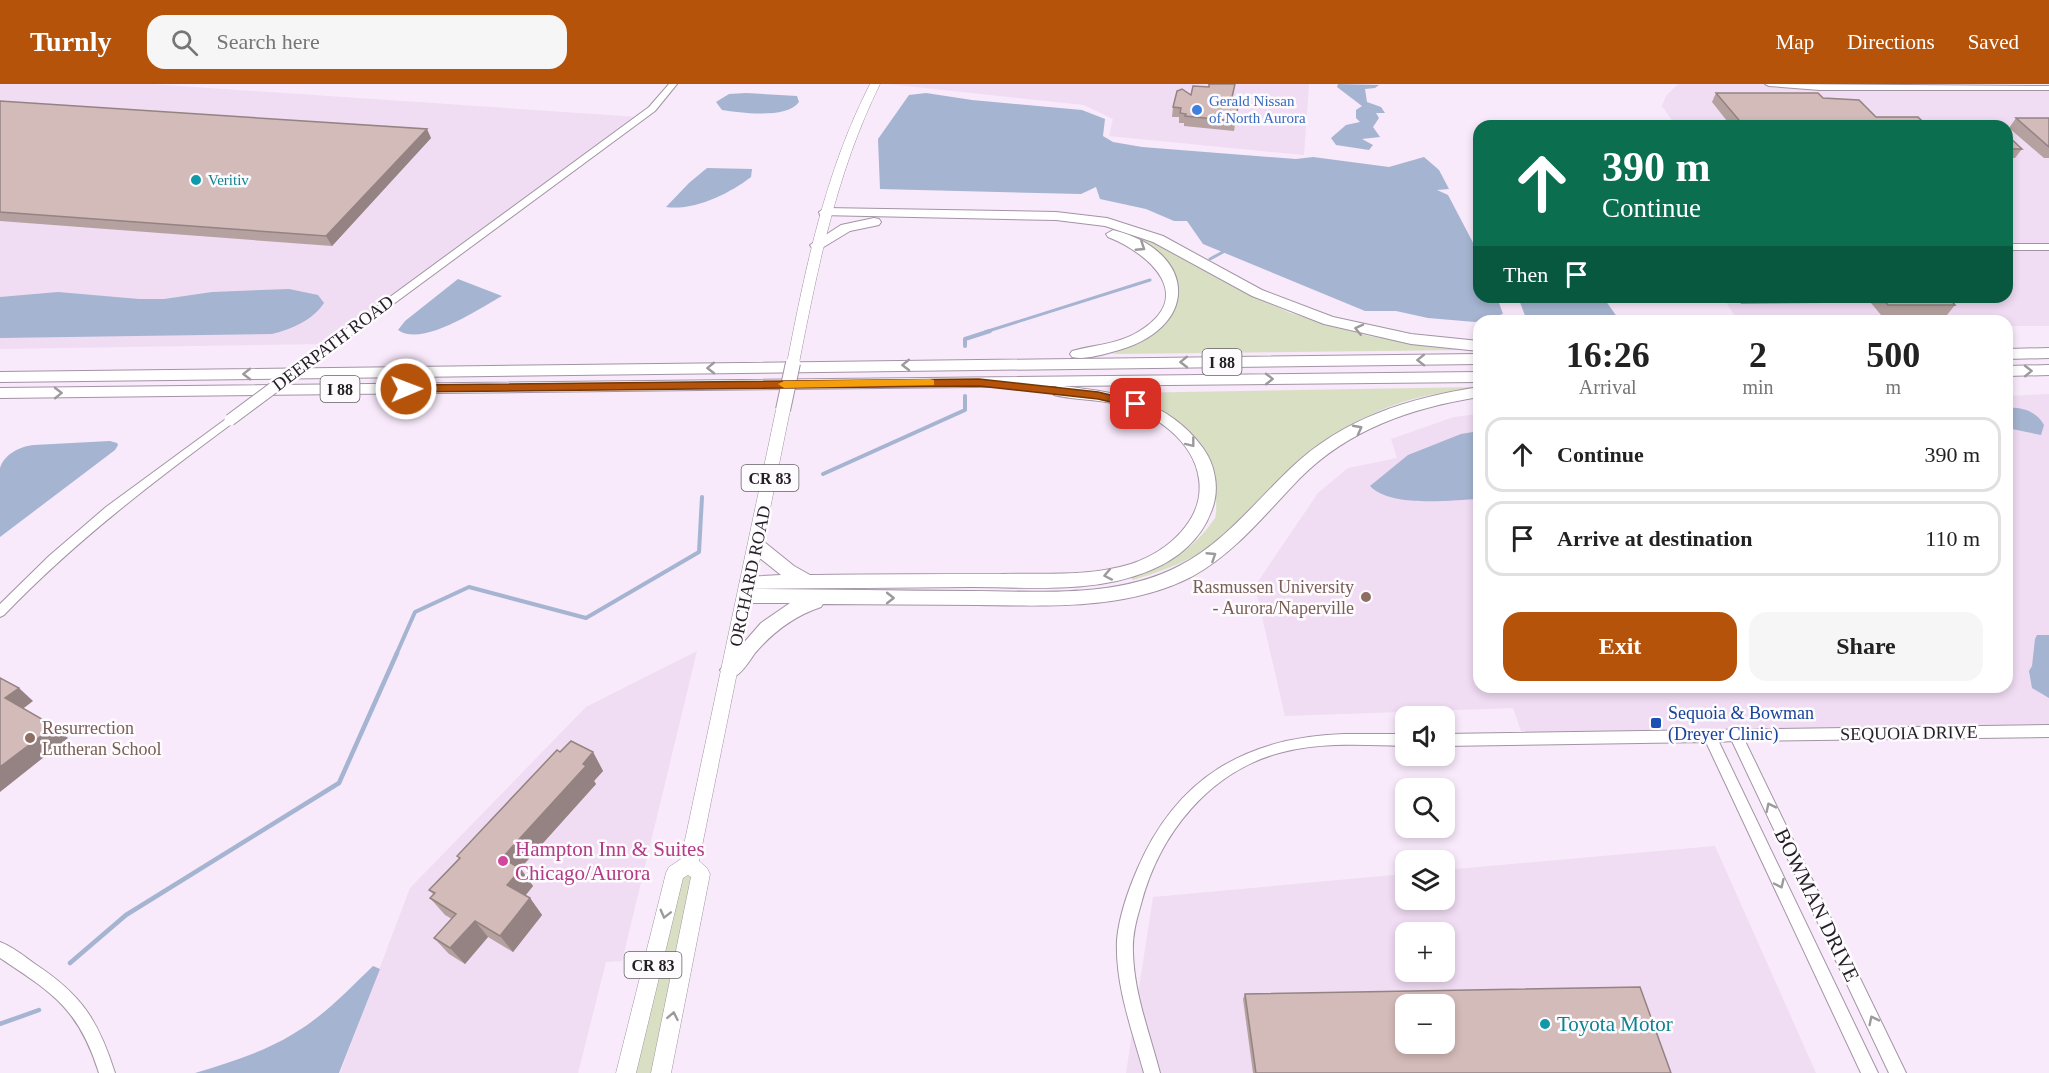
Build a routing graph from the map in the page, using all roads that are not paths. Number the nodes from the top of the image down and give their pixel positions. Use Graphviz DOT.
graph roads {
  1 [pos="673,84"];
  2 [pos="875,84"];
  3 [pos="1769,84"];
  4 [pos="2049,88"];
  5 [pos="824,217"];
  6 [pos="874,222"];
  7 [pos="817,245"];
  8 [pos="2013,247"];
  9 [pos="2049,247"];
  10 [pos="1473,345"];
  11 [pos="2049,353"];
  12 [pos="2013,354"];
  13 [pos="1473,359"];
  14 [pos="965,364"];
  15 [pos="2049,370"];
  16 [pos="2013,371"];
  17 [pos="0,377"];
  18 [pos="1473,377"];
  19 [pos="979,382"];
  20 [pos="0,393"];
  21 [pos="1473,393"];
  22 [pos="757,546"];
  23 [pos="808,582"];
  24 [pos="748,589"];
  25 [pos="831,598"];
  26 [pos="0,612"];
  27 [pos="730,670"];
  28 [pos="2049,731"];
  29 [pos="1710,736"];
  30 [pos="1736,736"];
  31 [pos="1395,740"];
  32 [pos="1455,740"];
  33 [pos="689,864"];
  34 [pos="0,949"];
  35 [pos="107,1073"];
  36 [pos="627,1073"];
  37 [pos="662,1073"];
  38 [pos="1152,1073"];
  39 [pos="1870,1073"];
  40 [pos="1898,1073"];
  1 -- 26 [label="street, DEERPATH ROAD, bridge"];
  2 -- 5 [label="main road, ORCHARD ROAD / CR 83"];
  3 -- 4 [label="street"];
  5 -- 6 [label="highway"];
  5 -- 7 [label="main road, ORCHARD ROAD / CR 83"];
  10 -- 5 [label="highway, one-way"];
  6 -- 7 [label="highway"];
  6 -- 14 [label="highway, one-way"];
  7 -- 22 [label="main road, ORCHARD ROAD / CR 83, bridge"];
  8 -- 9 [label="street"];
  11 -- 12 [label="highway"];
  13 -- 14 [label="highway, I 88, one-way"];
  14 -- 17 [label="highway, I 88, one-way"];
  16 -- 15 [label="highway, one-way"];
  19 -- 18 [label="highway, I 88, one-way"];
  20 -- 19 [label="highway, I 88, one-way"];
  19 -- 23 [label="highway, one-way"];
  25 -- 21 [label="highway, one-way"];
  22 -- 23 [label="highway"];
  22 -- 24 [label="main road, ORCHARD ROAD / CR 83"];
  23 -- 24 [label="highway"];
  24 -- 25 [label="highway"];
  24 -- 27 [label="main road, ORCHARD ROAD / CR 83"];
  25 -- 27 [label="highway"];
  27 -- 33 [label="main road, ORCHARD ROAD / CR 83"];
  28 -- 30 [label="street, SEQUOIA DRIVE"];
  29 -- 30 [label="street, SEQUOIA DRIVE"];
  29 -- 32 [label="street, SEQUOIA DRIVE"];
  29 -- 39 [label="street, BOWMAN DRIVE, one-way"];
  40 -- 30 [label="street, BOWMAN DRIVE, one-way"];
  31 -- 38 [label="street"];
  33 -- 36 [label="main road, ORCHARD ROAD / CR 83, one-way"];
  37 -- 33 [label="main road, CR 83, one-way"];
  34 -- 35 [label="street"];
}
